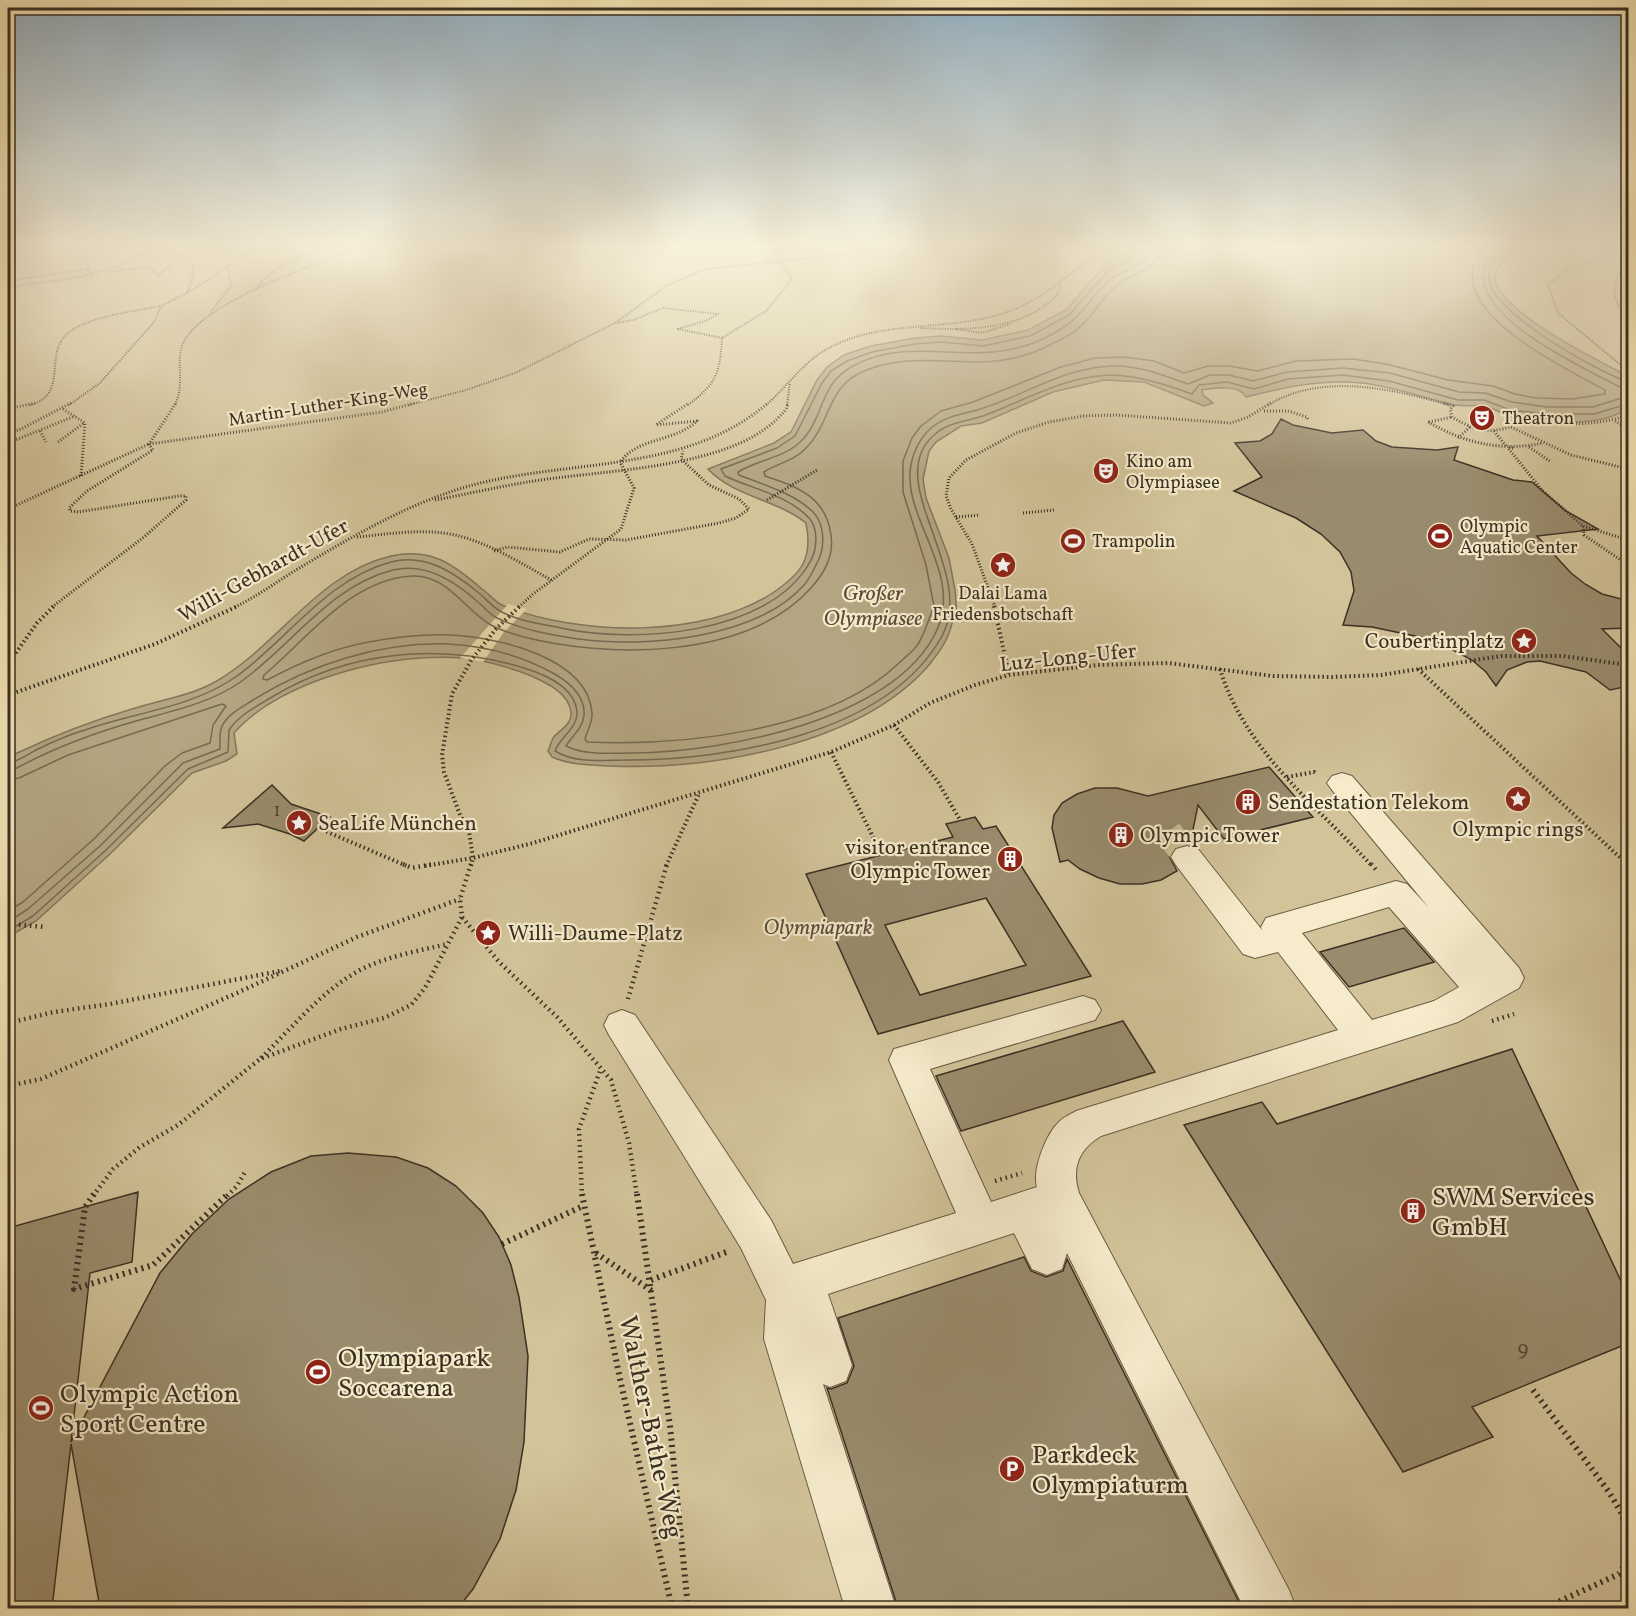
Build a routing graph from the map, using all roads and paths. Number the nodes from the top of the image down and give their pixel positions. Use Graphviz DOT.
graph roads {
  1 [pos="96,321"];
  2 [pos="154,321"];
  3 [pos="202,321"];
  4 [pos="625,321"];
  5 [pos="703,321"];
  6 [pos="749,321"];
  7 [pos="952,321"];
  8 [pos="1012,321"];
  9 [pos="1015,321"];
  10 [pos="1567,321"];
  11 [pos="615,323"];
  12 [pos="913,327"];
  13 [pos="951,328"];
  14 [pos="722,338"];
  15 [pos="1629,371"];
  16 [pos="790,382"];
  17 [pos="63,408"];
  18 [pos="8,409"];
  19 [pos="1263,411"];
  20 [pos="1629,415"];
  21 [pos="75,416"];
  22 [pos="1452,417"];
  23 [pos="1308,420"];
  24 [pos="1615,421"];
  25 [pos="85,423"];
  26 [pos="1512,425"];
  27 [pos="1471,426"];
  28 [pos="1629,429"];
  29 [pos="1493,430"];
  30 [pos="40,431"];
  31 [pos="8,433"];
  32 [pos="1458,438"];
  33 [pos="46,442"];
  34 [pos="58,442"];
  35 [pos="1544,442"];
  36 [pos="8,443"];
  37 [pos="148,444"];
  38 [pos="1507,447"];
  39 [pos="1528,447"];
  40 [pos="1513,448"];
  41 [pos="683,450"];
  42 [pos="681,459"];
  43 [pos="620,462"];
  44 [pos="1551,462"];
  45 [pos="1629,469"];
  46 [pos="624,470"];
  47 [pos="817,470"];
  48 [pos="81,476"];
  49 [pos="767,500"];
  50 [pos="429,501"];
  51 [pos="8,509"];
  52 [pos="1054,510"];
  53 [pos="1023,513"];
  54 [pos="980,515"];
  55 [pos="956,517"];
  56 [pos="1583,526"];
  57 [pos="354,537"];
  58 [pos="1629,540"];
  59 [pos="607,541"];
  60 [pos="494,550"];
  61 [pos="1629,565"];
  62 [pos="553,580"];
  63 [pos="8,664"];
  64 [pos="1629,665"];
  65 [pos="1220,669"];
  66 [pos="1418,669"];
  67 [pos="1009,675"];
  68 [pos="8,695"];
  69 [pos="894,725"];
  70 [pos="831,752"];
  71 [pos="1287,777"];
  72 [pos="1328,777"];
  73 [pos="700,793"];
  74 [pos="960,820"];
  75 [pos="318,828"];
  76 [pos="876,843"];
  77 [pos="1187,857"];
  78 [pos="473,858"];
  79 [pos="1629,865"];
  80 [pos="1396,894"];
  81 [pos="460,899"];
  82 [pos="462,917"];
  83 [pos="8,924"];
  84 [pos="46,927"];
  85 [pos="1286,938"];
  86 [pos="448,943"];
  87 [pos="287,970"];
  88 [pos="1483,990"];
  89 [pos="1083,1010"];
  90 [pos="1514,1014"];
  91 [pos="8,1023"];
  92 [pos="622,1025"];
  93 [pos="1480,1025"];
  94 [pos="1364,1037"];
  95 [pos="260,1059"];
  96 [pos="601,1068"];
  97 [pos="611,1080"];
  98 [pos="8,1086"];
  99 [pos="245,1172"];
  100 [pos="1043,1205"];
  101 [pos="583,1206"];
  102 [pos="981,1224"];
  103 [pos="502,1244"];
  104 [pos="738,1248"];
  105 [pos="595,1253"];
  106 [pos="1047,1255"];
  107 [pos="651,1280"];
  108 [pos="795,1289"];
  109 [pos="653,1291"];
  110 [pos="830,1365"];
  111 [pos="1533,1390"];
  112 [pos="1628,1561"];
  113 [pos="672,1608"];
  114 [pos="688,1608"];
  115 [pos="870,1608"];
  116 [pos="1271,1608"];
  117 [pos="1545,1608"];
  1 -- 18 [label="path"];
  2 -- 17 [label="path"];
  3 -- 37 [label="path"];
  4 -- 11 [label="path"];
  5 -- 14 [label="path"];
  6 -- 14 [label="path"];
  7 -- 12 [label="path, Willi-Gebhardt-Ufer"];
  8 -- 13 [label="path, Willi-Gebhardt-Ufer"];
  9 -- 13 [label="path, Willi-Gebhardt-Ufer"];
  10 -- 15 [label="path"];
  11 -- 37 [label="path, Martin-Luther-King-Weg"];
  12 -- 13 [label="path, Willi-Gebhardt-Ufer"];
  12 -- 16 [label="path, Willi-Gebhardt-Ufer"];
  14 -- 43 [label="path"];
  16 -- 41 [label="path, Willi-Gebhardt-Ufer"];
  16 -- 42 [label="path, Willi-Gebhardt-Ufer"];
  17 -- 21 [label="path"];
  17 -- 31 [label="path"];
  19 -- 22 [label="path"];
  19 -- 23 [label="path"];
  19 -- 55 [label="path"];
  20 -- 24 [label="path"];
  21 -- 25 [label="path"];
  21 -- 30 [label="path"];
  22 -- 27 [label="path"];
  22 -- 32 [label="path"];
  24 -- 26 [label="path"];
  24 -- 28 [label="path"];
  25 -- 34 [label="path"];
  25 -- 48 [label="path"];
  26 -- 29 [label="path"];
  26 -- 35 [label="path"];
  27 -- 29 [label="path"];
  27 -- 32 [label="path"];
  29 -- 38 [label="path"];
  30 -- 33 [label="path"];
  30 -- 36 [label="path"];
  32 -- 38 [label="path"];
  35 -- 39 [label="path"];
  35 -- 45 [label="path"];
  37 -- 48 [label="path, Martin-Luther-King-Weg"];
  37 -- 63 [label="path"];
  38 -- 40 [label="path"];
  39 -- 40 [label="path"];
  39 -- 44 [label="path"];
  40 -- 56 [label="path"];
  41 -- 42 [label="path"];
  41 -- 43 [label="path, Willi-Gebhardt-Ufer"];
  42 -- 46 [label="path, Willi-Gebhardt-Ufer"];
  42 -- 59 [label="path"];
  43 -- 46 [label="path"];
  43 -- 50 [label="path, Willi-Gebhardt-Ufer"];
  46 -- 50 [label="path, Willi-Gebhardt-Ufer"];
  46 -- 59 [label="path"];
  47 -- 49 [label="path"];
  48 -- 51 [label="path, Martin-Luther-King-Weg"];
  50 -- 57 [label="path, Willi-Gebhardt-Ufer"];
  52 -- 53 [label="path"];
  54 -- 55 [label="path"];
  55 -- 67 [label="path"];
  56 -- 58 [label="path"];
  56 -- 61 [label="path"];
  57 -- 60 [label="path"];
  57 -- 68 [label="path, Willi-Gebhardt-Ufer"];
  59 -- 60 [label="path"];
  59 -- 62 [label="path"];
  60 -- 62 [label="path"];
  62 -- 78 [label="path"];
  64 -- 66 [label="path, Luz-Long-Ufer"];
  65 -- 66 [label="path, Luz-Long-Ufer"];
  65 -- 67 [label="path, Luz-Long-Ufer"];
  65 -- 71 [label="path"];
  66 -- 79 [label="path"];
  67 -- 69 [label="path, Luz-Long-Ufer"];
  69 -- 70 [label="path, Luz-Long-Ufer"];
  69 -- 74 [label="path"];
  70 -- 73 [label="path, Luz-Long-Ufer"];
  70 -- 76 [label="path"];
  71 -- 72 [label="path"];
  71 -- 80 [label="path"];
  72 -- 88 [label="lane"];
  73 -- 78 [label="path"];
  73 -- 92 [label="path"];
  75 -- 78 [label="path"];
  77 -- 85 [label="lane"];
  78 -- 81 [label="path"];
  80 -- 85 [label="lane"];
  80 -- 88 [label="lane"];
  81 -- 82 [label="path"];
  81 -- 87 [label="path"];
  82 -- 86 [label="path"];
  82 -- 96 [label="path"];
  83 -- 84 [label="path"];
  85 -- 94 [label="lane"];
  86 -- 95 [label="path"];
  86 -- 95 [label="path"];
  87 -- 91 [label="path"];
  87 -- 98 [label="path"];
  88 -- 94 [label="lane"];
  89 -- 102 [label="lane"];
  90 -- 93 [label="path"];
  92 -- 97 [label="path"];
  92 -- 108 [label="lane"];
  94 -- 100 [label="lane"];
  95 -- 99 [label="path"];
  96 -- 97 [label="path"];
  96 -- 101 [label="path, Walther-Bathe-Weg"];
  97 -- 107 [label="path, Walther-Bathe-Weg"];
  100 -- 102 [label="lane"];
  100 -- 106 [label="lane"];
  100 -- 116 [label="lane"];
  101 -- 103 [label="path"];
  101 -- 105 [label="path, Walther-Bathe-Weg"];
  102 -- 108 [label="lane"];
  104 -- 107 [label="path"];
  105 -- 109 [label="path, Walther-Bathe-Weg"];
  105 -- 113 [label="path, Walther-Bathe-Weg"];
  107 -- 109 [label="path, Walther-Bathe-Weg"];
  108 -- 110 [label="lane"];
  108 -- 115 [label="lane"];
  109 -- 114 [label="path, Walther-Bathe-Weg"];
  111 -- 112 [label="path"];
  112 -- 117 [label="path"];
}
